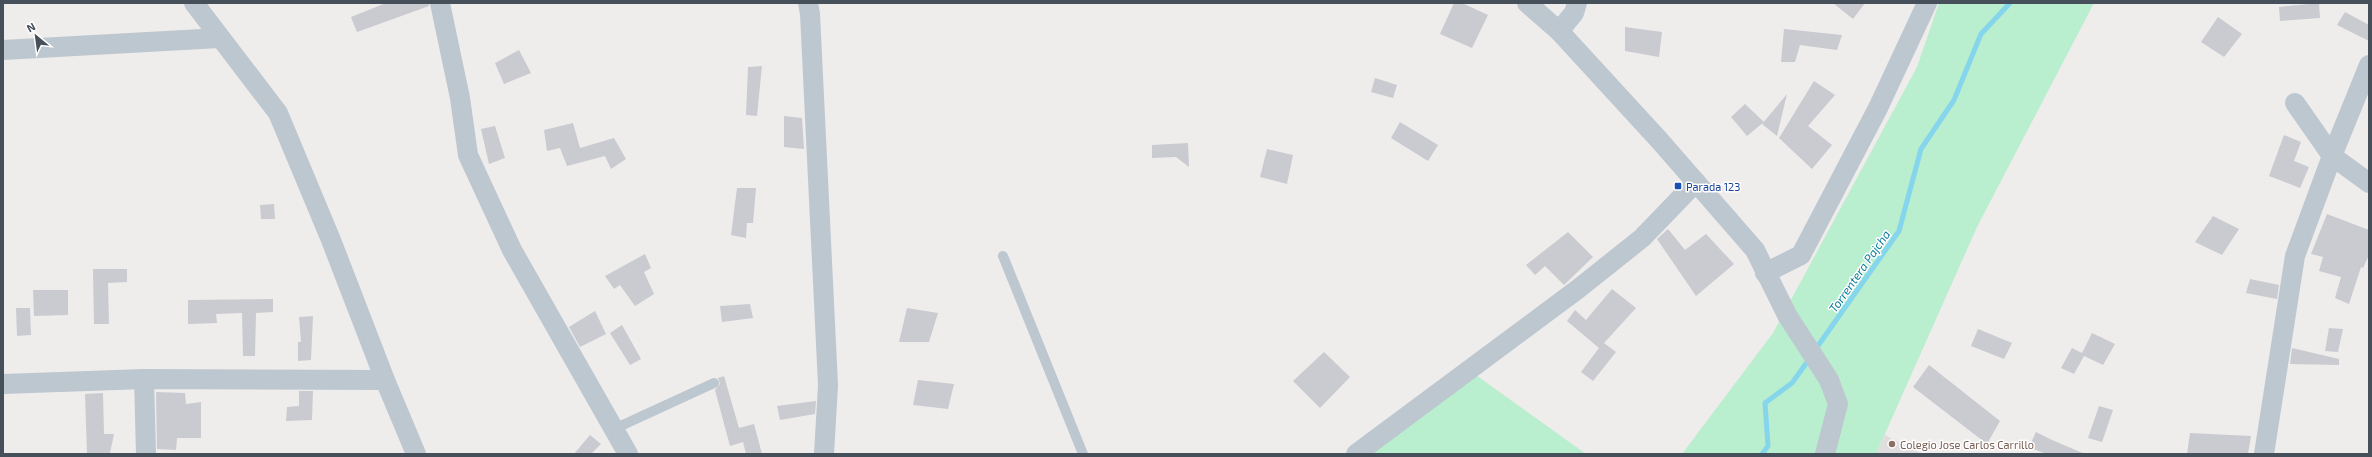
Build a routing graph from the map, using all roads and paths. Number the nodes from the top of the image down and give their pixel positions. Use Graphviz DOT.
graph roads {
  1 [pos="194,3"];
  2 [pos="440,3"];
  3 [pos="1526,3"];
  4 [pos="1577,3"];
  5 [pos="1927,3"];
  6 [pos="812,7"];
  7 [pos="1559,31"];
  8 [pos="220,38"];
  9 [pos="3,50"];
  10 [pos="2369,65"];
  11 [pos="2294,103"];
  12 [pos="2332,156"];
  13 [pos="1696,182"];
  14 [pos="2369,183"];
  15 [pos="1004,256"];
  16 [pos="1765,273"];
  17 [pos="144,379"];
  18 [pos="385,380"];
  19 [pos="714,383"];
  20 [pos="3,384"];
  21 [pos="614,429"];
  22 [pos="146,454"];
  23 [pos="416,454"];
  24 [pos="628,454"];
  25 [pos="824,454"];
  26 [pos="1083,454"];
  27 [pos="1356,454"];
  28 [pos="1825,454"];
  29 [pos="2264,454"];
  1 -- 8 [label="street"];
  2 -- 21 [label="street"];
  3 -- 7 [label="street"];
  4 -- 7 [label="street"];
  5 -- 16 [label="street"];
  6 -- 25 [label="street"];
  7 -- 13 [label="street"];
  8 -- 9 [label="street"];
  8 -- 18 [label="street"];
  10 -- 12 [label="street"];
  11 -- 12 [label="street"];
  12 -- 14 [label="street"];
  12 -- 29 [label="street"];
  13 -- 16 [label="street"];
  13 -- 27 [label="street"];
  15 -- 26 [label="lane"];
  16 -- 28 [label="street"];
  17 -- 18 [label="street"];
  17 -- 20 [label="street"];
  17 -- 22 [label="street"];
  18 -- 23 [label="street"];
  19 -- 21 [label="lane"];
  21 -- 24 [label="street"];
}
